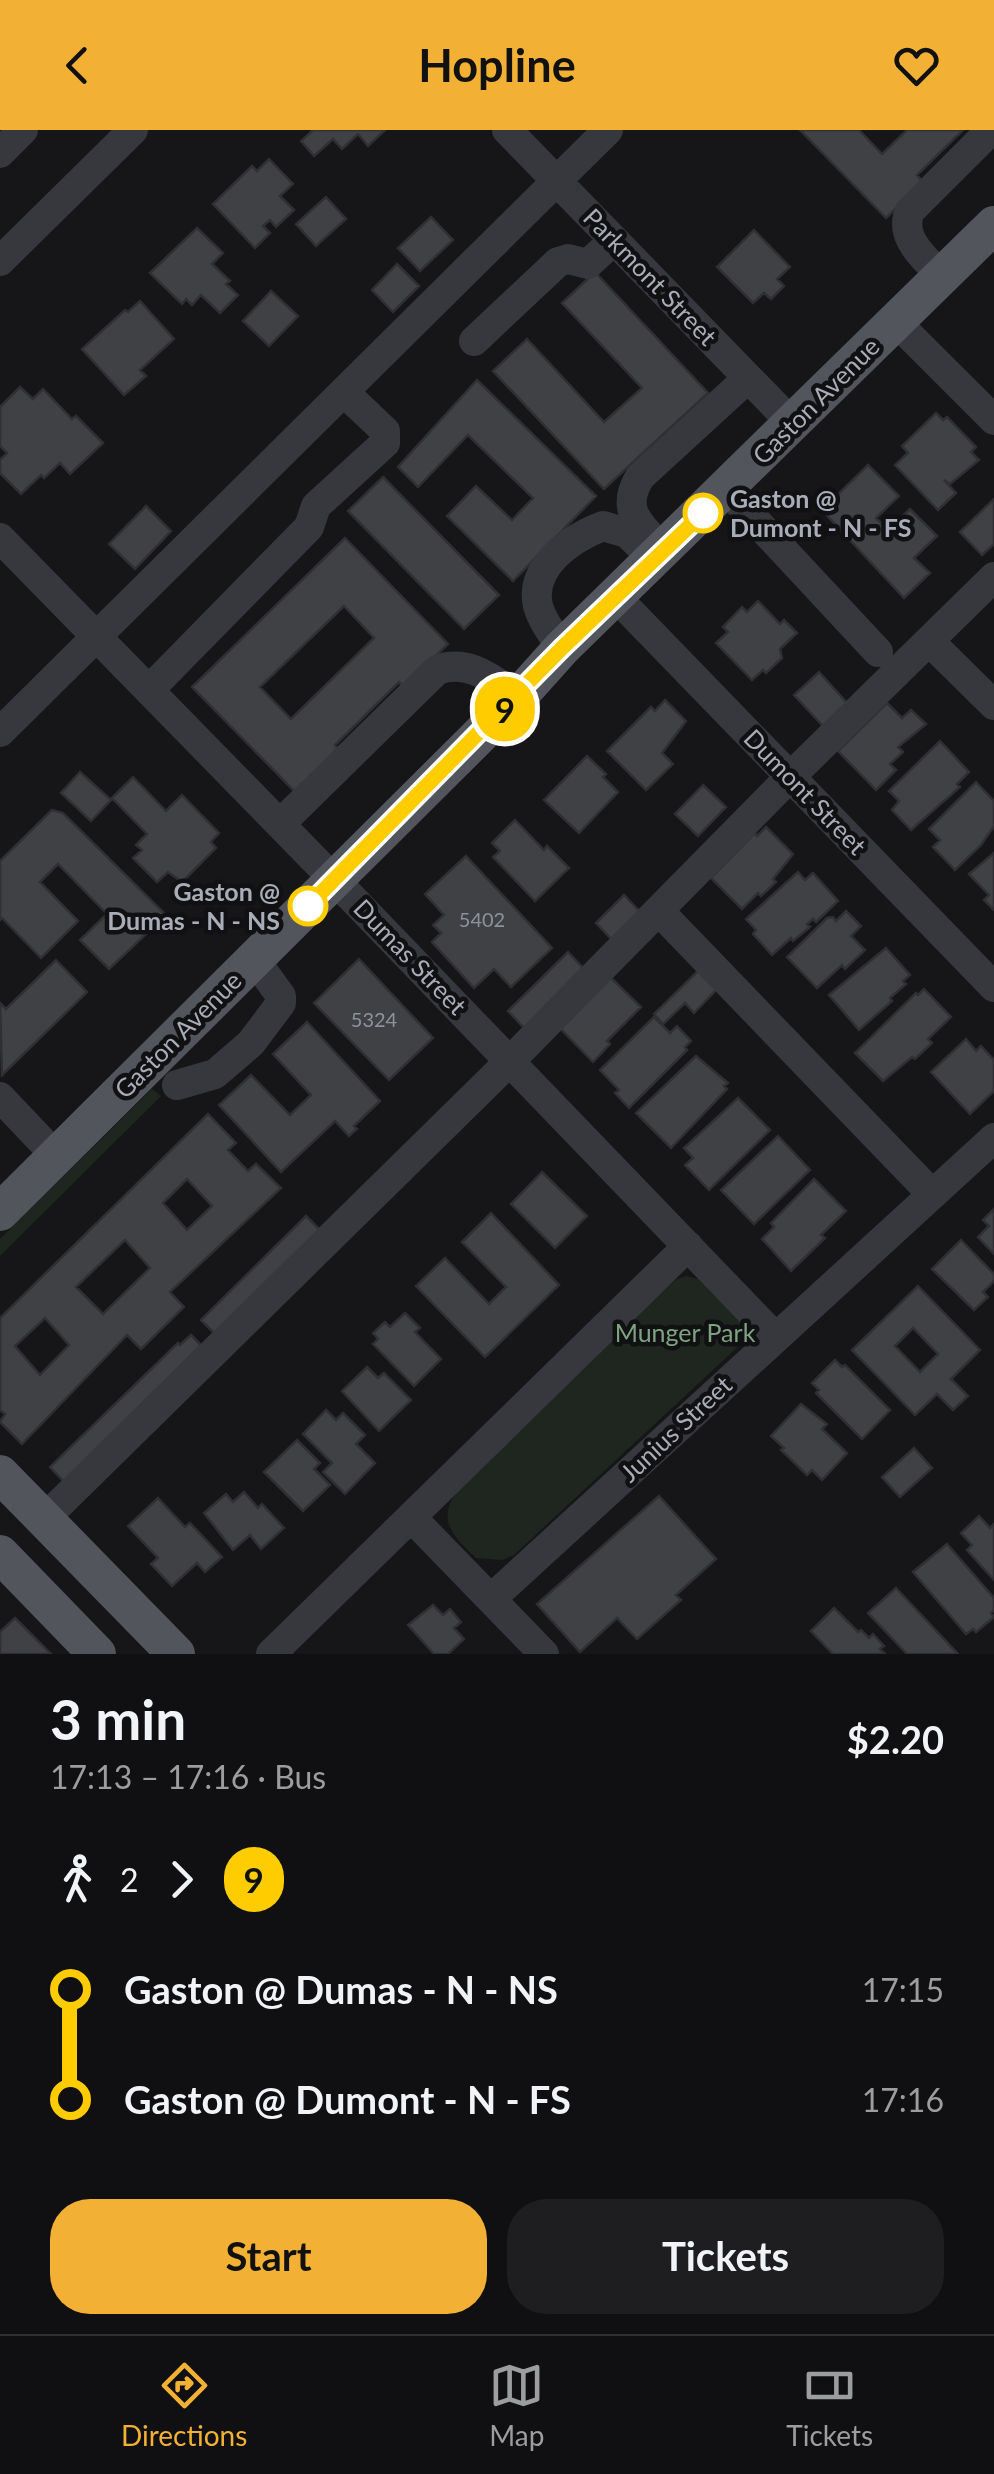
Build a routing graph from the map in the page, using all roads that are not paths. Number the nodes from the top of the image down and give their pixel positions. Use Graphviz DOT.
graph roads {
  1 [pos="24,130"];
  2 [pos="133,130"];
  3 [pos="507,130"];
  4 [pos="608,130"];
  5 [pos="991,130"];
  6 [pos="0,153"];
  7 [pos="556,181"];
  8 [pos="994,224"];
  9 [pos="614,240"];
  10 [pos="0,261"];
  11 [pos="942,276"];
  12 [pos="896,322"];
  13 [pos="474,341"];
  14 [pos="748,378"];
  15 [pos="344,392"];
  16 [pos="994,420"];
  17 [pos="793,424"];
  18 [pos="726,490"];
  19 [pos="0,538"];
  20 [pos="659,555"];
  21 [pos="994,578"];
  22 [pos="616,597"];
  23 [pos="97,638"];
  24 [pos="929,641"];
  25 [pos="562,648"];
  26 [pos="878,652"];
  27 [pos="149,690"];
  28 [pos="518,697"];
  29 [pos="994,706"];
  30 [pos="0,732"];
  31 [pos="790,777"];
  32 [pos="280,824"];
  33 [pos="334,879"];
  34 [pos="659,911"];
  35 [pos="254,959"];
  36 [pos="994,987"];
  37 [pos="510,1061"];
  38 [pos="177,1084"];
  39 [pos="2,1104"];
  40 [pos="994,1138"];
  41 [pos="56,1156"];
  42 [pos="932,1194"];
  43 [pos="0,1212"];
  44 [pos="688,1246"];
  45 [pos="774,1337"];
  46 [pos="0,1474"];
  47 [pos="412,1518"];
  48 [pos="44,1519"];
  49 [pos="2,1559"];
  50 [pos="492,1598"];
  51 [pos="542,1653"];
  52 [pos="97,1654"];
  53 [pos="176,1654"];
  54 [pos="271,1654"];
  1 -- 6 [label="street"];
  2 -- 10 [label="street"];
  3 -- 7 [label="street, Parkmont Street"];
  4 -- 7 [label="street"];
  5 -- 11 [label="street"];
  7 -- 9 [label="street, Parkmont Street"];
  7 -- 15 [label="street"];
  8 -- 11 [label="main road, Gaston Avenue"];
  9 -- 13 [label="street"];
  9 -- 14 [label="street, Parkmont Street"];
  11 -- 12 [label="main road, Gaston Avenue"];
  12 -- 16 [label="street"];
  12 -- 17 [label="main road, Gaston Avenue"];
  14 -- 17 [label="street, Parkmont Street"];
  14 -- 20 [label="street"];
  15 -- 23 [label="street"];
  15 -- 27 [label="street"];
  17 -- 18 [label="main road, Gaston Avenue"];
  18 -- 20 [label="main road, Gaston Avenue"];
  18 -- 26 [label="street"];
  19 -- 23 [label="street, Dumas Street"];
  20 -- 22 [label="main road, Gaston Avenue"];
  20 -- 25 [label="street"];
  21 -- 24 [label="street"];
  22 -- 25 [label="main road, Gaston Avenue"];
  22 -- 31 [label="street, Dumont Street"];
  23 -- 27 [label="street, Dumas Street"];
  23 -- 30 [label="street"];
  24 -- 29 [label="street"];
  24 -- 31 [label="street"];
  25 -- 28 [label="main road, Gaston Avenue"];
  27 -- 32 [label="street, Dumas Street"];
  28 -- 32 [label="street"];
  28 -- 33 [label="main road, Gaston Avenue"];
  31 -- 34 [label="street"];
  31 -- 36 [label="street, Dumont Street"];
  32 -- 33 [label="street, Dumas Street"];
  33 -- 35 [label="main road, Gaston Avenue"];
  33 -- 37 [label="street, Dumas Street"];
  34 -- 37 [label="street"];
  34 -- 42 [label="street"];
  35 -- 38 [label="street"];
  35 -- 41 [label="main road, Gaston Avenue"];
  37 -- 44 [label="street, Dumas Street"];
  37 -- 48 [label="street"];
  39 -- 41 [label="street"];
  40 -- 42 [label="street, Junius Street"];
  41 -- 43 [label="main road, Gaston Avenue"];
  42 -- 45 [label="street, Junius Street"];
  44 -- 45 [label="street, Dumas Street"];
  44 -- 47 [label="street"];
  45 -- 50 [label="street, Junius Street"];
  46 -- 48 [label="main road"];
  47 -- 50 [label="street"];
  47 -- 54 [label="street"];
  48 -- 53 [label="main road"];
  49 -- 52 [label="main road"];
  50 -- 51 [label="street"];
}
